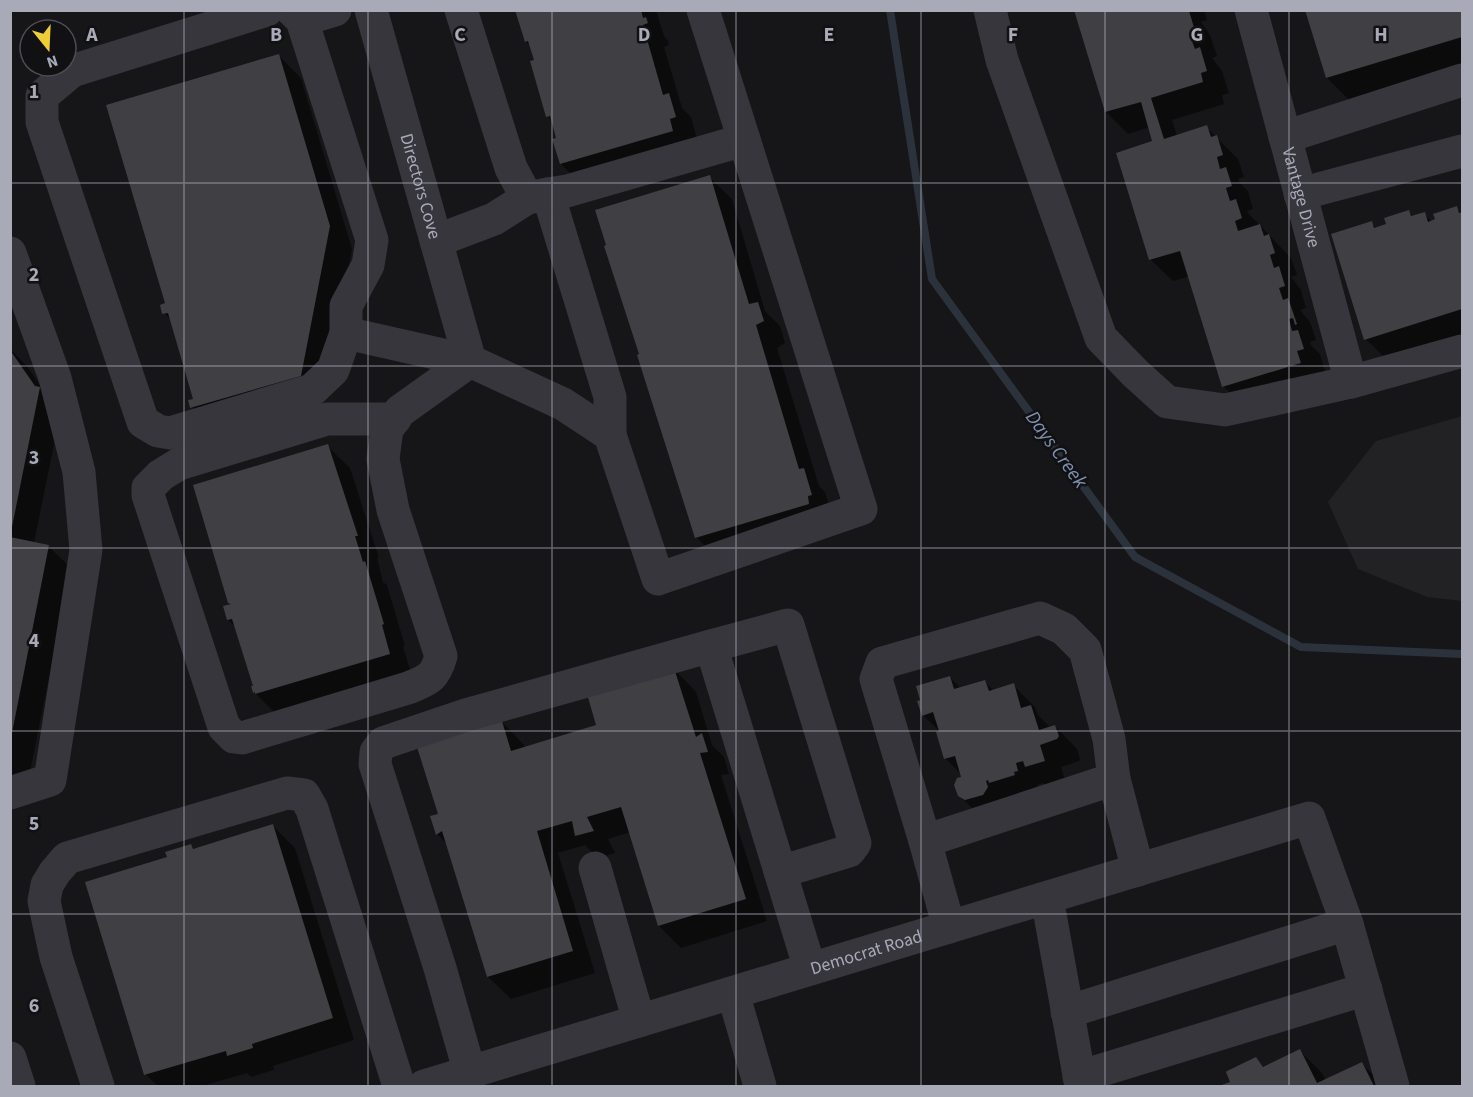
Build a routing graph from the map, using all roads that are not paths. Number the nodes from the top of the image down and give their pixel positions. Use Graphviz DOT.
graph roads {
  1 [pos="267,10"];
  2 [pos="335,10"];
  3 [pos="371,10"];
  4 [pos="460,10"];
  5 [pos="703,10"];
  6 [pos="990,10"];
  7 [pos="1251,10"];
  8 [pos="297,15"];
  9 [pos="1462,80"];
  10 [pos="1285,137"];
  11 [pos="744,140"];
  12 [pos="1462,150"];
  13 [pos="1300,194"];
  14 [pos="537,196"];
  15 [pos="436,241"];
  16 [pos="10,253"];
  17 [pos="18,293"];
  18 [pos="346,333"];
  19 [pos="1462,351"];
  20 [pos="470,362"];
  21 [pos="1351,382"];
  22 [pos="395,419"];
  23 [pos="610,435"];
  24 [pos="711,646"];
  25 [pos="1114,779"];
  26 [pos="10,793"];
  27 [pos="925,841"];
  28 [pos="595,868"];
  29 [pos="1138,870"];
  30 [pos="780,872"];
  31 [pos="1047,897"];
  32 [pos="1347,924"];
  33 [pos="949,927"];
  34 [pos="810,969"];
  35 [pos="1366,989"];
  36 [pos="733,993"];
  37 [pos="1067,1012"];
  38 [pos="639,1022"];
  39 [pos="10,1058"];
  40 [pos="470,1072"];
  41 [pos="1080,1082"];
  42 [pos="19,1086"];
  43 [pos="98,1086"];
  44 [pos="399,1086"];
  45 [pos="424,1086"];
  46 [pos="760,1086"];
  47 [pos="1394,1086"];
  1 -- 18 [label="street"];
  2 -- 8 [label="street"];
  3 -- 15 [label="street, Directors Cove"];
  4 -- 14 [label="street"];
  5 -- 11 [label="street"];
  6 -- 21 [label="street"];
  7 -- 10 [label="street, Vantage Drive"];
  8 -- 18 [label="street"];
  9 -- 10 [label="street"];
  10 -- 13 [label="street, Vantage Drive"];
  11 -- 14 [label="street"];
  11 -- 23 [label="street"];
  12 -- 13 [label="street"];
  13 -- 21 [label="street, Vantage Drive"];
  14 -- 15 [label="street"];
  14 -- 23 [label="street"];
  15 -- 20 [label="street, Directors Cove"];
  16 -- 17 [label="street"];
  17 -- 26 [label="street"];
  18 -- 20 [label="street"];
  19 -- 21 [label="street"];
  20 -- 22 [label="street"];
  20 -- 23 [label="street"];
  22 -- 22 [label="street"];
  24 -- 30 [label="street"];
  24 -- 30 [label="street"];
  24 -- 40 [label="street"];
  25 -- 27 [label="street"];
  25 -- 27 [label="street"];
  25 -- 29 [label="street"];
  27 -- 33 [label="street"];
  28 -- 38 [label="street"];
  29 -- 31 [label="street, Democrat Road"];
  29 -- 32 [label="street, Democrat Road"];
  30 -- 34 [label="street"];
  31 -- 33 [label="street, Democrat Road"];
  31 -- 37 [label="street"];
  32 -- 35 [label="street"];
  32 -- 37 [label="street"];
  33 -- 34 [label="street, Democrat Road"];
  34 -- 36 [label="street, Democrat Road"];
  35 -- 41 [label="street"];
  35 -- 47 [label="street"];
  36 -- 38 [label="street, Democrat Road"];
  36 -- 46 [label="street"];
  37 -- 41 [label="street"];
  38 -- 40 [label="street, Democrat Road"];
  39 -- 42 [label="street"];
  40 -- 45 [label="street, Democrat Road"];
  43 -- 44 [label="street"];
}
